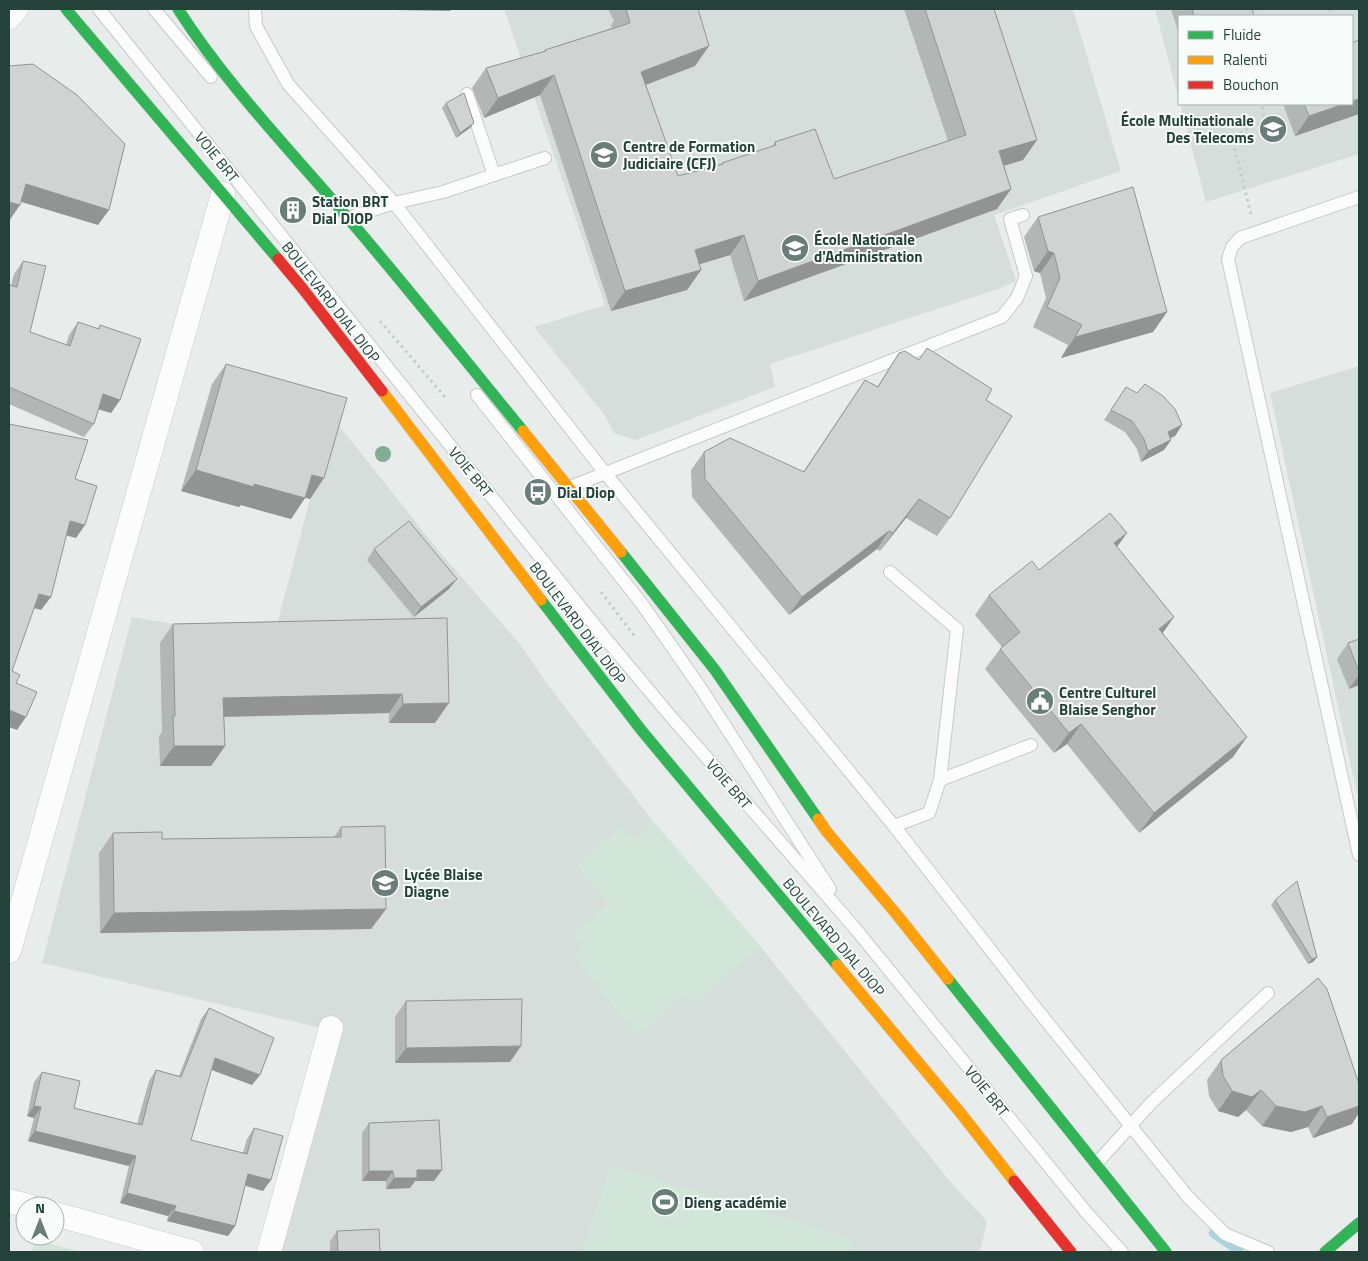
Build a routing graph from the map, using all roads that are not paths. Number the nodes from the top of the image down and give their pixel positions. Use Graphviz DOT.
graph roads {
  1 [pos="16,9"];
  2 [pos="66,9"];
  3 [pos="99,9"];
  4 [pos="154,9"];
  5 [pos="178,9"];
  6 [pos="255,9"];
  7 [pos="9,16"];
  8 [pos="467,94"];
  9 [pos="545,158"];
  10 [pos="494,174"];
  11 [pos="223,194"];
  12 [pos="1359,197"];
  13 [pos="394,203"];
  14 [pos="1023,216"];
  15 [pos="348,218"];
  16 [pos="450,360"];
  17 [pos="468,384"];
  18 [pos="605,473"];
  19 [pos="570,487"];
  20 [pos="890,572"];
  21 [pos="1031,745"];
  22 [pos="940,780"];
  23 [pos="894,826"];
  24 [pos="1359,855"];
  25 [pos="854,927"];
  26 [pos="9,951"];
  27 [pos="1268,993"];
  28 [pos="331,1028"];
  29 [pos="1130,1126"];
  30 [pos="1097,1163"];
  31 [pos="65,1217"];
  32 [pos="1359,1223"];
  33 [pos="192,1252"];
  34 [pos="269,1252"];
  35 [pos="1071,1252"];
  36 [pos="1122,1252"];
  37 [pos="1166,1252"];
  38 [pos="1268,1252"];
  39 [pos="1325,1252"];
  1 -- 7 [label="street"];
  2 -- 11 [label="street, BOULEVARD DIAL DIOP"];
  3 -- 25 [label="lane, VOIE BRT"];
  4 -- 16 [label="lane"];
  5 -- 15 [label="street"];
  6 -- 13 [label="lane"];
  8 -- 10 [label="lane"];
  9 -- 10 [label="lane"];
  10 -- 13 [label="lane"];
  11 -- 26 [label="street"];
  11 -- 35 [label="street, BOULEVARD DIAL DIOP"];
  12 -- 24 [label="lane"];
  13 -- 15 [label="lane"];
  13 -- 18 [label="lane"];
  14 -- 18 [label="lane"];
  15 -- 19 [label="street"];
  17 -- 25 [label="lane, VOIE BRT"];
  18 -- 19 [label="lane"];
  18 -- 23 [label="lane"];
  19 -- 30 [label="street"];
  20 -- 22 [label="lane"];
  21 -- 22 [label="lane"];
  22 -- 23 [label="lane"];
  23 -- 29 [label="lane"];
  25 -- 36 [label="lane, VOIE BRT"];
  27 -- 29 [label="lane"];
  28 -- 34 [label="street"];
  29 -- 30 [label="lane"];
  29 -- 38 [label="lane"];
  30 -- 37 [label="street"];
  31 -- 33 [label="street"];
  32 -- 39 [label="street"];
}
